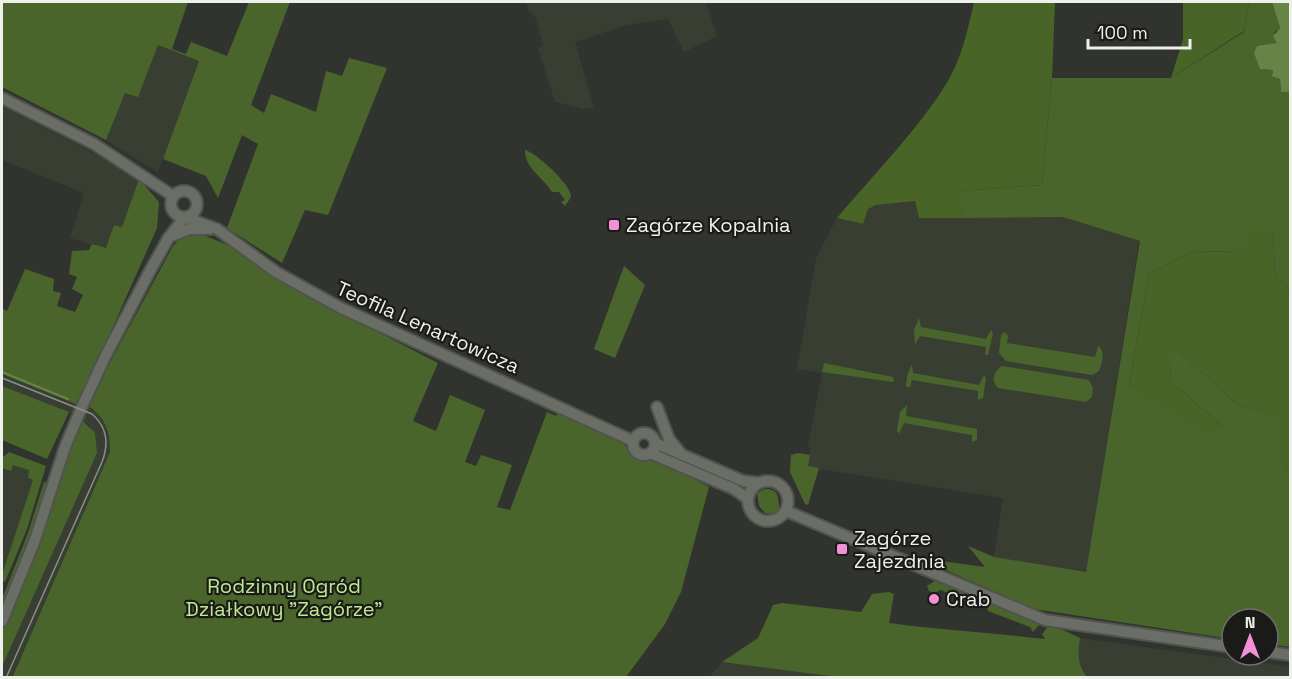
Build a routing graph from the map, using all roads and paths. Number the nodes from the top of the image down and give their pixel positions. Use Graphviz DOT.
graph roads {
  1 [pos="2,98"];
  2 [pos="173,196"];
  3 [pos="198,206"];
  4 [pos="182,217"];
  5 [pos="217,229"];
  6 [pos="169,237"];
  7 [pos="657,407"];
  8 [pos="633,441"];
  9 [pos="652,448"];
  10 [pos="682,455"];
  11 [pos="760,483"];
  12 [pos="748,499"];
  13 [pos="786,511"];
  14 [pos="2,621"];
  15 [pos="1220,645"];
  1 -- 2 [label="street"];
  2 -- 3 [label="street"];
  2 -- 4 [label="street"];
  3 -- 4 [label="street"];
  3 -- 5 [label="street, Teofila Lenartowicza"];
  4 -- 5 [label="street, Teofila Lenartowicza"];
  4 -- 6 [label="street"];
  5 -- 6 [label="street"];
  5 -- 8 [label="street, Teofila Lenartowicza"];
  6 -- 14 [label="street"];
  7 -- 10 [label="street"];
  8 -- 9 [label="street"];
  8 -- 9 [label="street"];
  9 -- 10 [label="street"];
  9 -- 12 [label="street"];
  10 -- 11 [label="street"];
  11 -- 12 [label="street"];
  11 -- 13 [label="street"];
  12 -- 13 [label="street"];
  13 -- 15 [label="street"];
}
